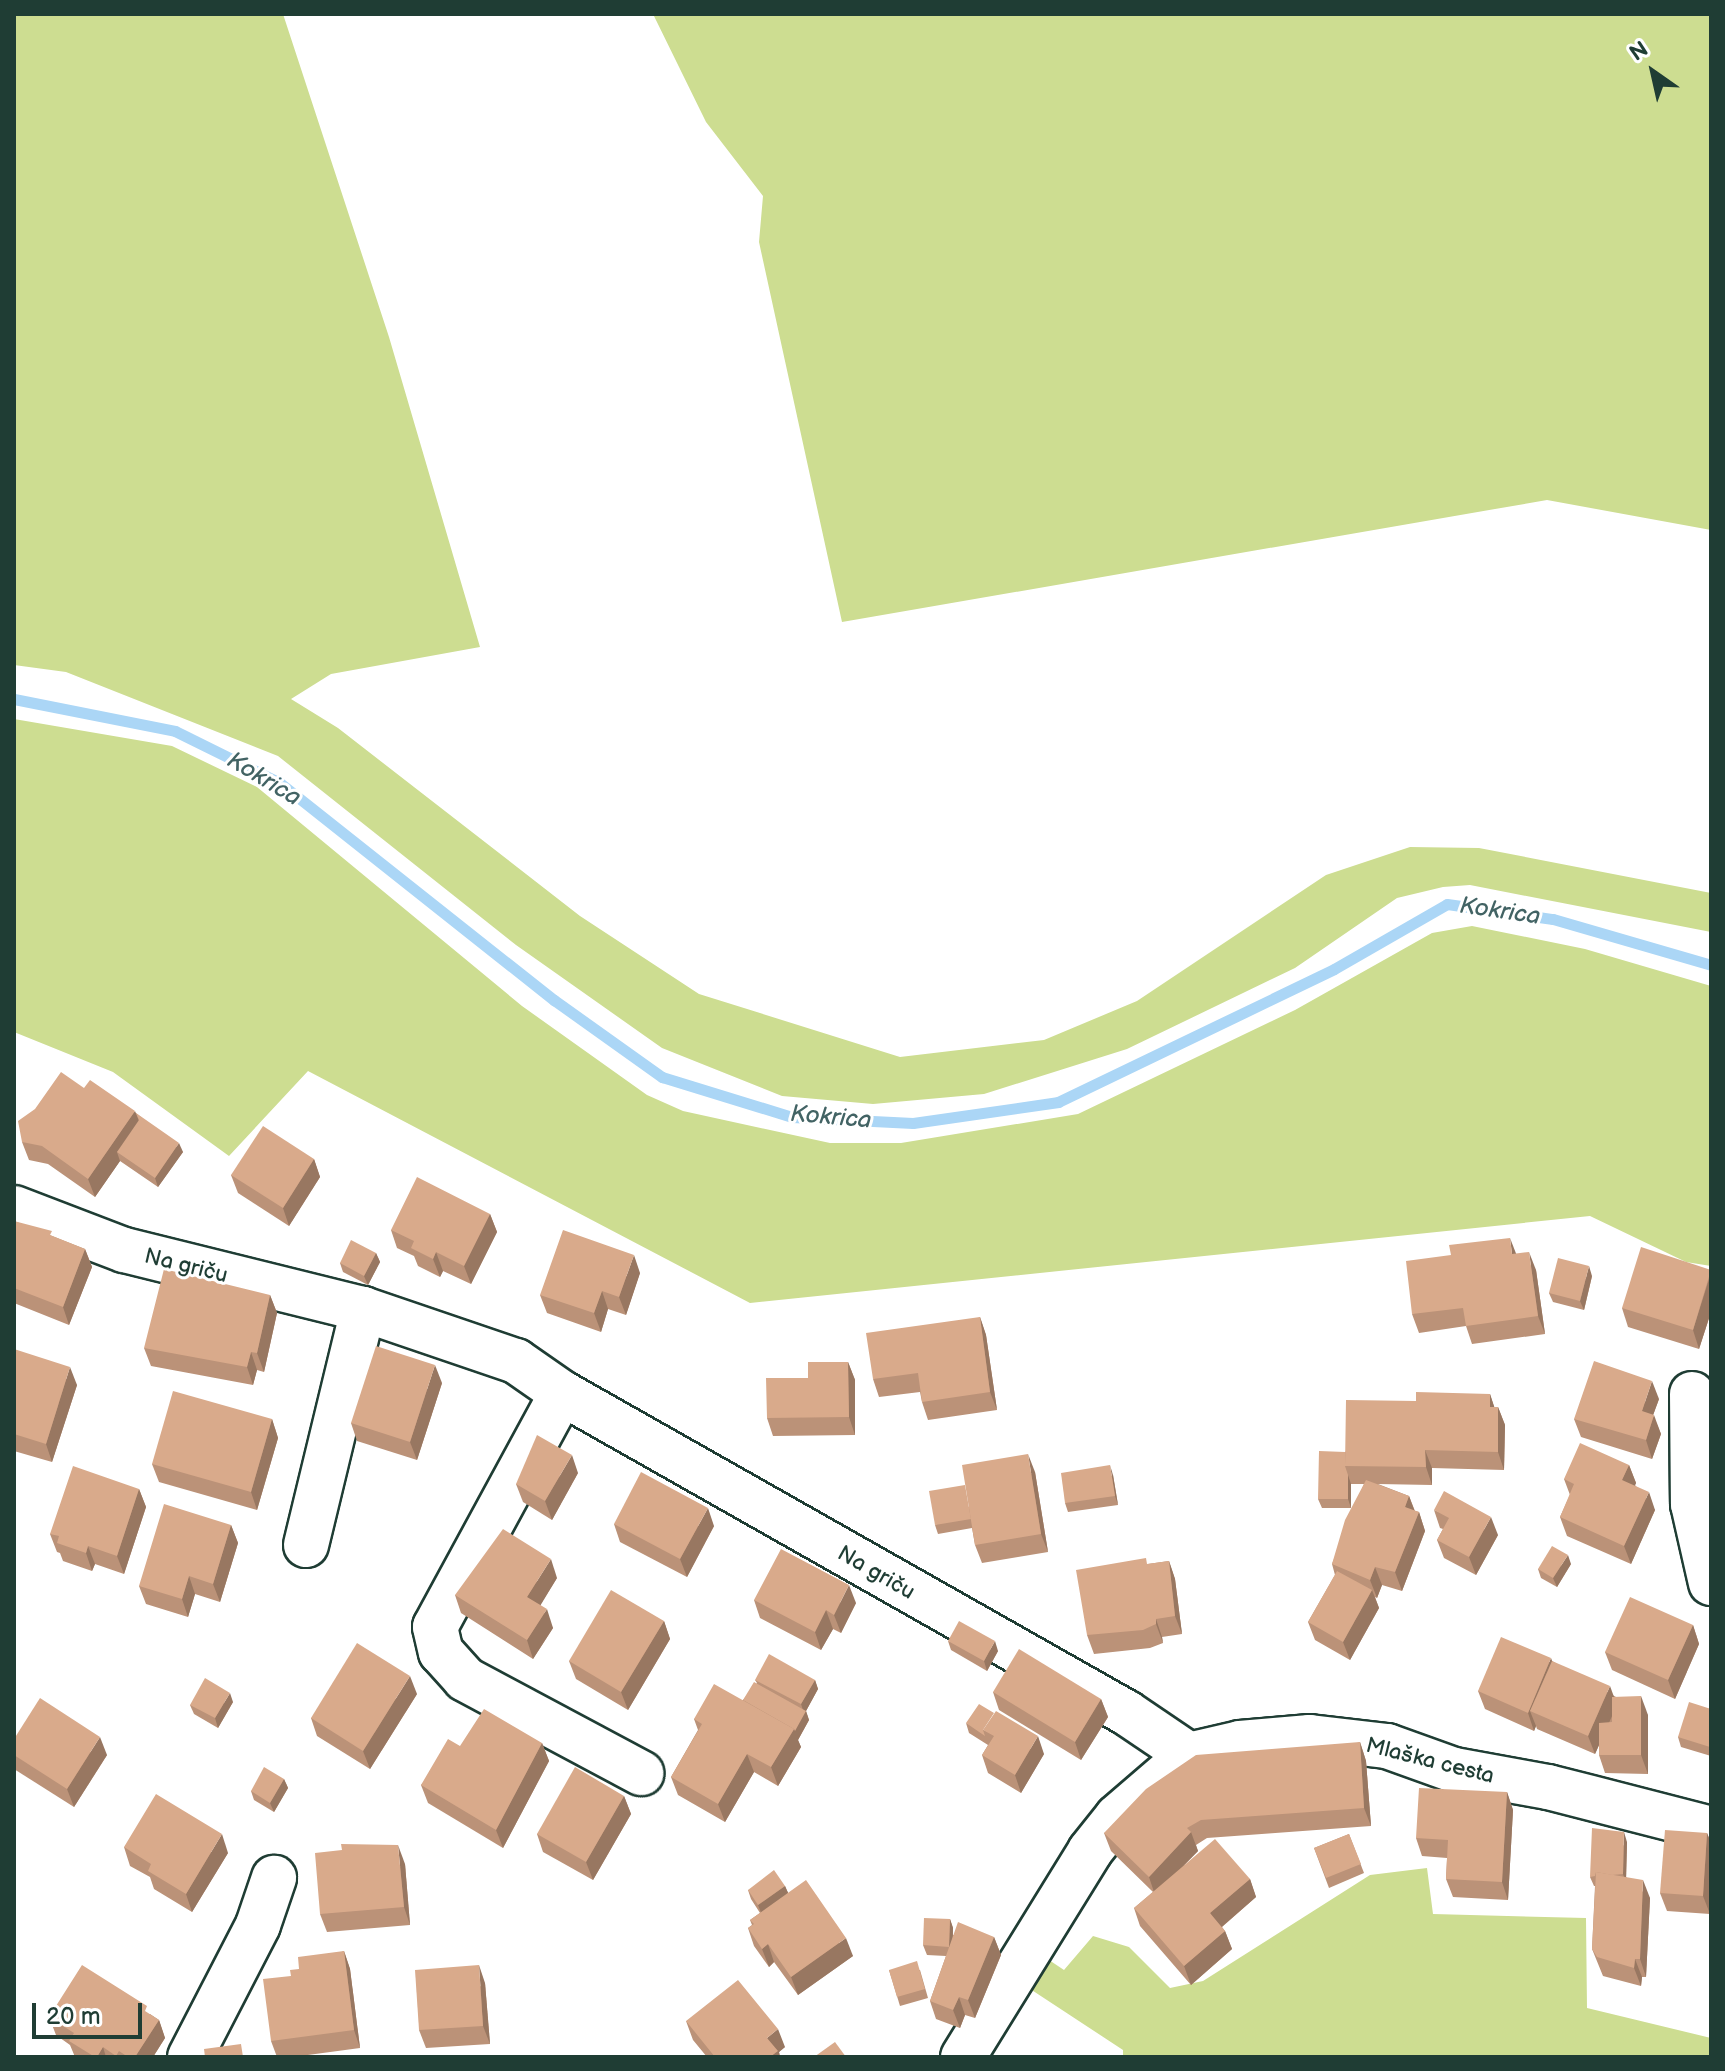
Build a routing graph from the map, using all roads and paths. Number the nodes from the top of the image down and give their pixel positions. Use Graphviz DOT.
graph roads {
  1 [pos="14,1208"];
  2 [pos="363,1309"];
  3 [pos="562,1393"];
  4 [pos="1692,1394"];
  5 [pos="306,1545"];
  6 [pos="1711,1583"];
  7 [pos="1189,1755"];
  8 [pos="641,1773"];
  9 [pos="1711,1829"];
  10 [pos="274,1878"];
  11 [pos="190,2057"];
  12 [pos="963,2057"];
  1 -- 2 [label="street, Na griču"];
  2 -- 3 [label="street, Na griču"];
  2 -- 5 [label="street"];
  3 -- 7 [label="street, Na griču"];
  3 -- 8 [label="street"];
  4 -- 6 [label="street"];
  7 -- 9 [label="street, Mlaška cesta"];
  7 -- 12 [label="street, Mlaška cesta"];
  10 -- 11 [label="street"];
}
